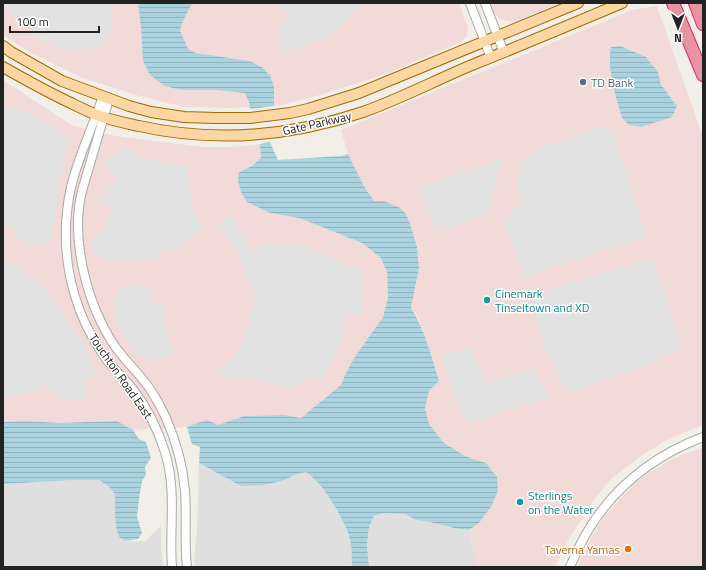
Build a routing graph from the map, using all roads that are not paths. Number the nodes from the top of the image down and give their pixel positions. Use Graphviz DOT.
graph roads {
  1 [pos="470,3"];
  2 [pos="485,3"];
  3 [pos="578,3"];
  4 [pos="622,3"];
  5 [pos="673,3"];
  6 [pos="695,3"];
  7 [pos="703,24"];
  8 [pos="498,37"];
  9 [pos="485,42"];
  10 [pos="3,46"];
  11 [pos="504,53"];
  12 [pos="491,58"];
  13 [pos="3,67"];
  14 [pos="703,75"];
  15 [pos="106,98"];
  16 [pos="100,116"];
  17 [pos="85,279"];
  18 [pos="70,280"];
  19 [pos="88,288"];
  20 [pos="74,294"];
  21 [pos="142,379"];
  22 [pos="132,388"];
  23 [pos="703,437"];
  24 [pos="186,557"];
  25 [pos="172,558"];
  26 [pos="172,567"];
  27 [pos="187,567"];
  28 [pos="570,567"];
  1 -- 9 [label="street"];
  2 -- 8 [label="street"];
  3 -- 8 [label="main road, Gate Parkway"];
  4 -- 11 [label="main road, Gate Parkway"];
  5 -- 14 [label="highway"];
  6 -- 7 [label="highway"];
  8 -- 9 [label="main road, Gate Parkway"];
  8 -- 11 [label="street"];
  9 -- 12 [label="street"];
  9 -- 15 [label="main road, Gate Parkway"];
  10 -- 15 [label="main road, Gate Parkway"];
  11 -- 12 [label="main road, Gate Parkway"];
  12 -- 16 [label="main road, Gate Parkway"];
  13 -- 16 [label="main road, Gate Parkway"];
  15 -- 16 [label="street, Touchton Road East"];
  16 -- 17 [label="street, Touchton Road East"];
  16 -- 18 [label="street, Touchton Road East"];
  17 -- 18 [label="street"];
  17 -- 19 [label="street, Touchton Road East"];
  18 -- 20 [label="street, Touchton Road East"];
  19 -- 20 [label="street"];
  19 -- 21 [label="street, Touchton Road East"];
  20 -- 22 [label="street, Touchton Road East"];
  21 -- 22 [label="street"];
  21 -- 24 [label="street, Touchton Road East"];
  22 -- 25 [label="street, Touchton Road East"];
  23 -- 28 [label="street"];
  24 -- 25 [label="street"];
  24 -- 27 [label="street, Touchton Road East"];
  25 -- 26 [label="street, Touchton Road East"];
}
